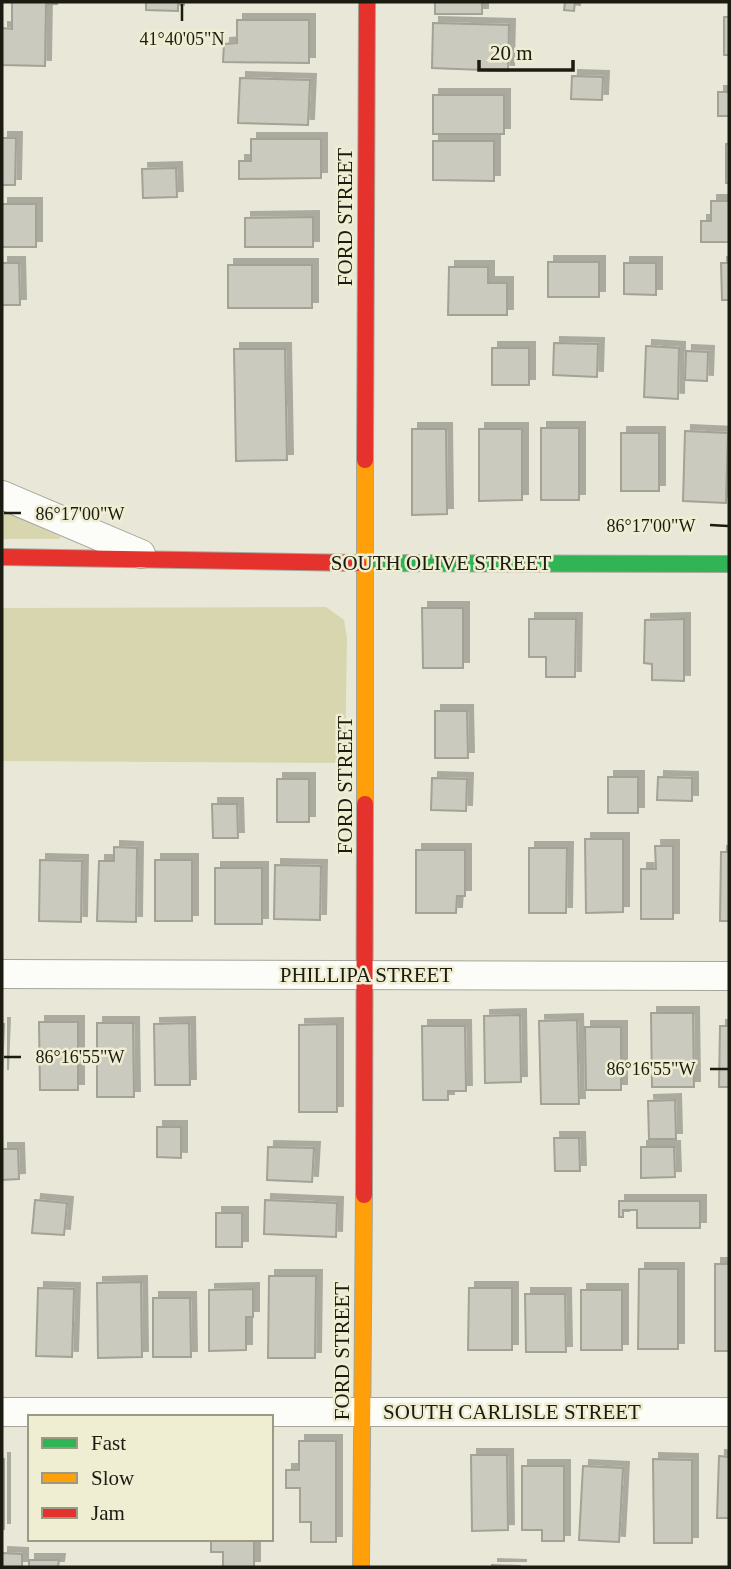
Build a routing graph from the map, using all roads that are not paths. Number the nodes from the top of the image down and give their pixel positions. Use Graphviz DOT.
graph roads {
  1 [pos="367,2"];
  2 [pos="2,495"];
  3 [pos="2,557"];
  4 [pos="153,559"];
  5 [pos="364,564"];
  6 [pos="729,564"];
  7 [pos="2,974"];
  8 [pos="366,975"];
  9 [pos="729,976"];
  10 [pos="2,1412"];
  11 [pos="363,1412"];
  12 [pos="729,1412"];
  13 [pos="361,1567"];
  1 -- 5 [label="street, FORD STREET"];
  2 -- 4 [label="street, SOUTH OLIVE STREET"];
  3 -- 4 [label="street, SOUTH OLIVE STREET"];
  4 -- 5 [label="street, SOUTH OLIVE STREET"];
  5 -- 6 [label="street, SOUTH OLIVE STREET"];
  5 -- 8 [label="street, FORD STREET"];
  7 -- 8 [label="street, PHILLIPA STREET"];
  8 -- 9 [label="street, PHILLIPA STREET"];
  8 -- 11 [label="street, FORD STREET"];
  10 -- 11 [label="street, SOUTH CARLISLE STREET"];
  11 -- 12 [label="street, SOUTH CARLISLE STREET"];
  11 -- 13 [label="street, FORD STREET"];
}
